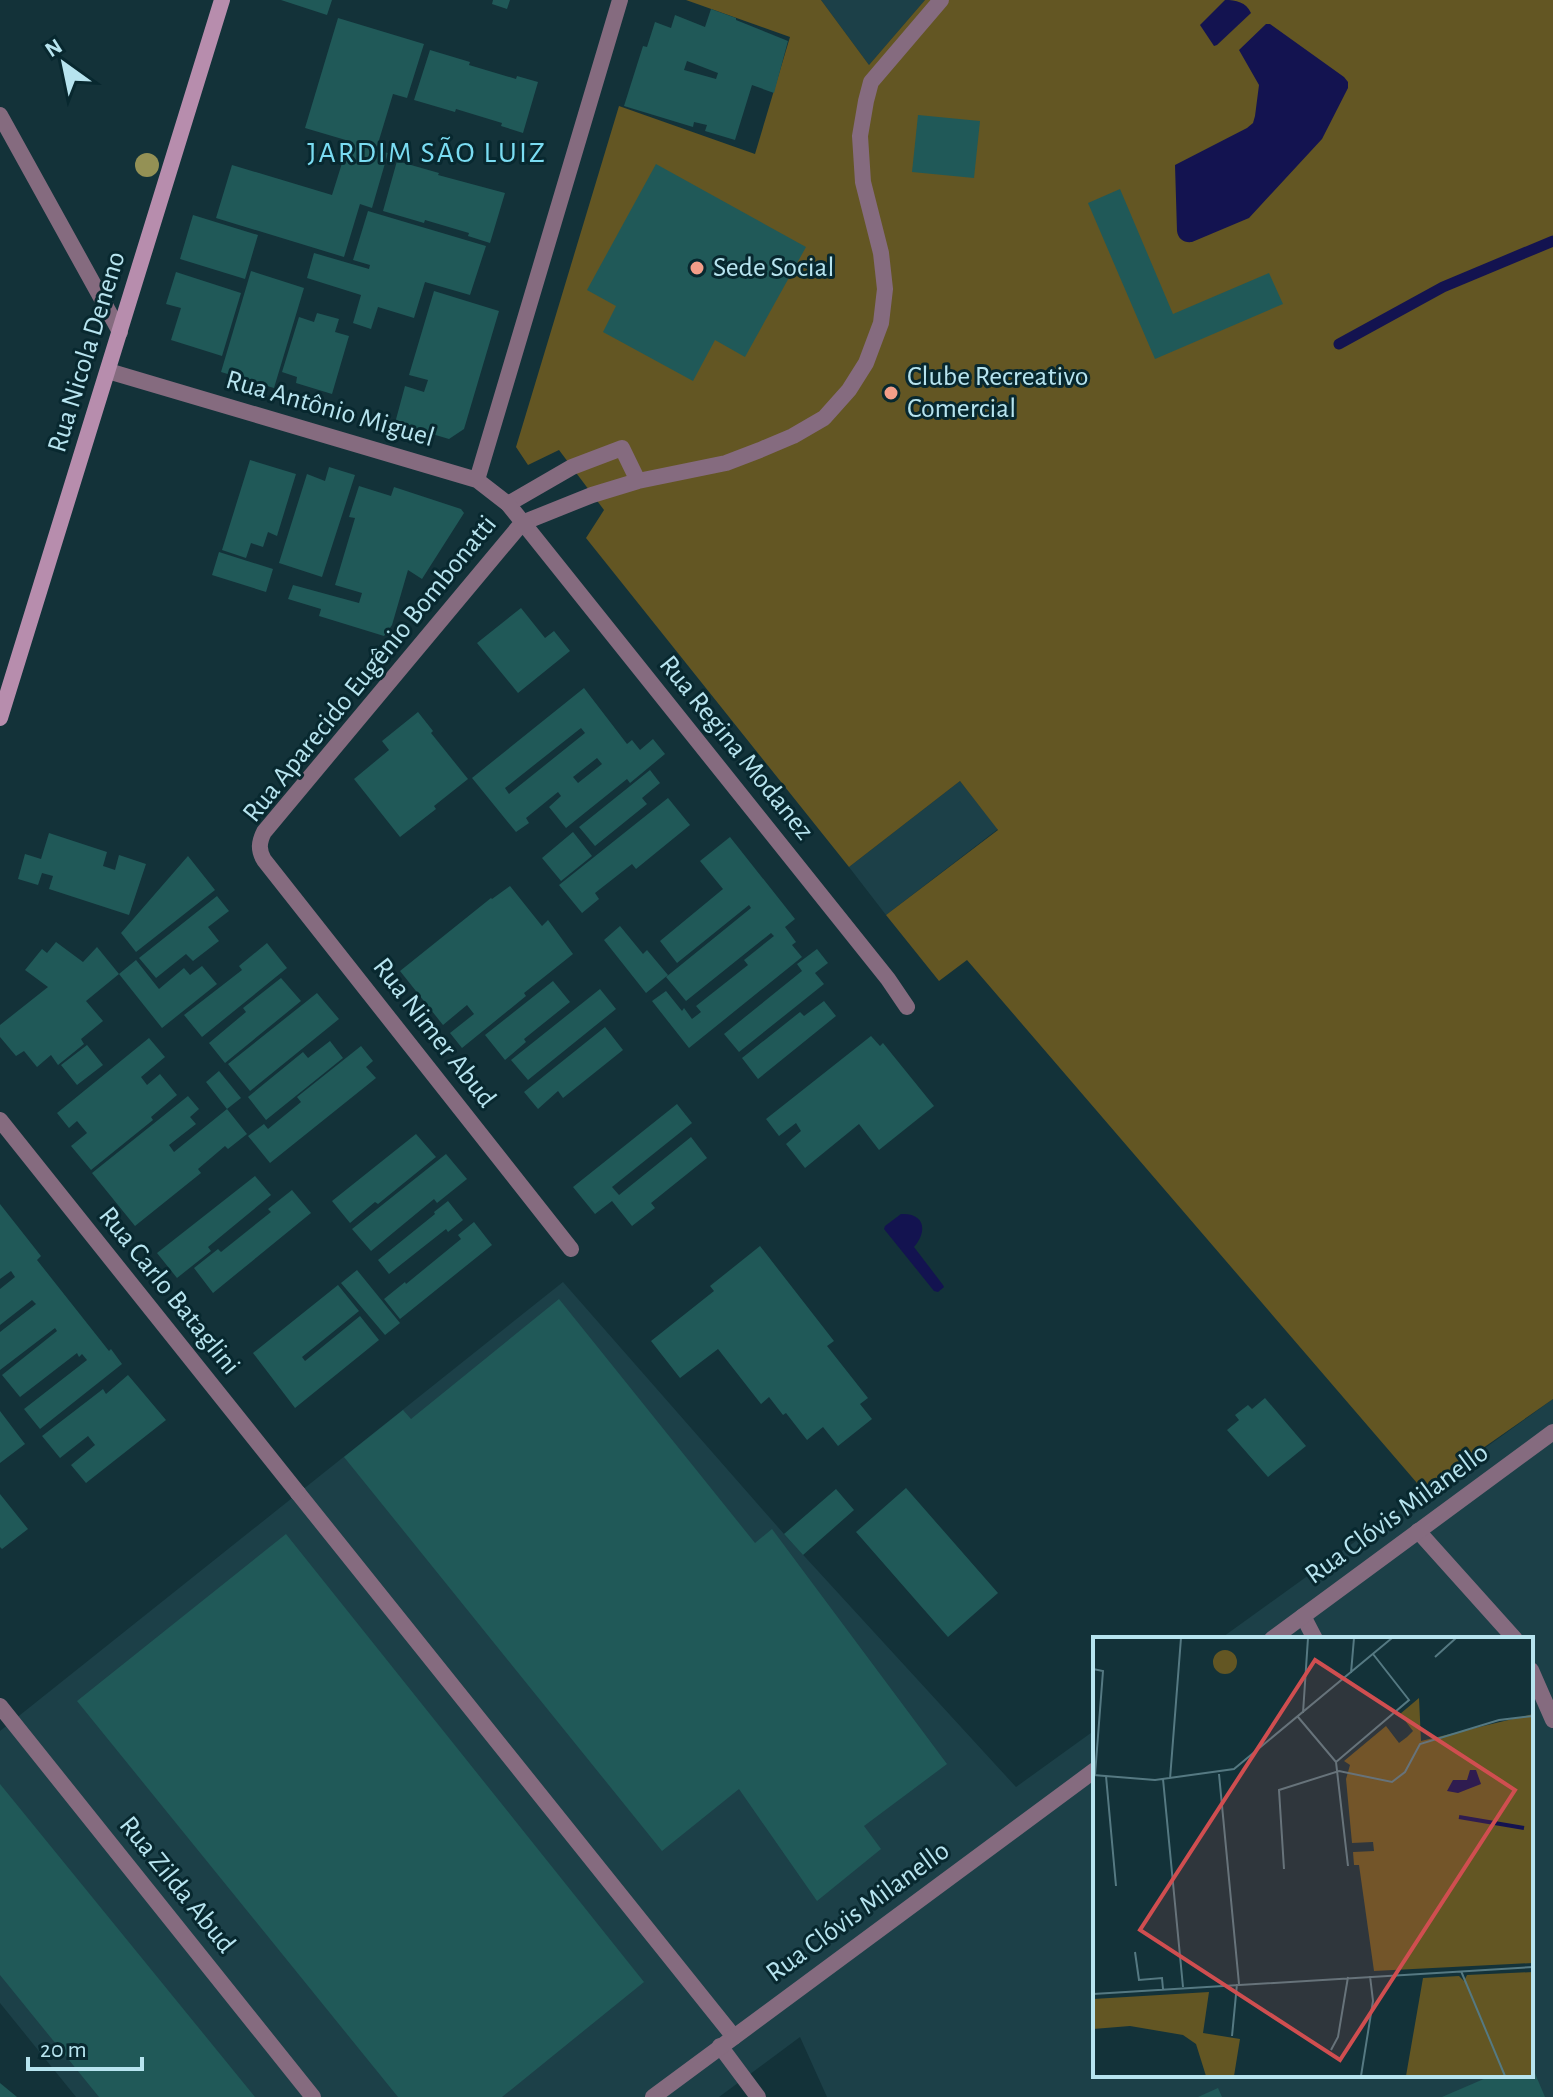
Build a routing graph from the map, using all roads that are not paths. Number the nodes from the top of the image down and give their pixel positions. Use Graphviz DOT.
graph roads {
  1 [pos="222,0"];
  2 [pos="620,0"];
  3 [pos="941,0"];
  4 [pos="0,115"];
  5 [pos="120,332"];
  6 [pos="108,371"];
  7 [pos="477,480"];
  8 [pos="638,481"];
  9 [pos="508,504"];
  10 [pos="522,523"];
  11 [pos="0,718"];
  12 [pos="259,848"];
  13 [pos="907,1007"];
  14 [pos="0,1120"];
  15 [pos="571,1249"];
  16 [pos="1553,1432"];
  17 [pos="1418,1531"];
  18 [pos="1303,1616"];
  19 [pos="1275,1637"];
  20 [pos="1314,1637"];
  21 [pos="1513,1637"];
  22 [pos="1533,1675"];
  23 [pos="0,1706"];
  24 [pos="1553,1720"];
  25 [pos="1093,1771"];
  26 [pos="727,2041"];
  27 [pos="313,2097"];
  28 [pos="653,2097"];
  29 [pos="758,2097"];
  1 -- 5 [label="street, Rua Nicola Deneno"];
  2 -- 7 [label="street"];
  3 -- 8 [label="street"];
  4 -- 5 [label="street"];
  5 -- 6 [label="street, Rua Nicola Deneno"];
  6 -- 7 [label="street, Rua Antônio Miguel"];
  6 -- 11 [label="street, Rua Nicola Deneno"];
  7 -- 9 [label="street, Rua Antônio Miguel"];
  8 -- 9 [label="street"];
  8 -- 10 [label="street"];
  9 -- 10 [label="street, Rua Antônio Miguel"];
  10 -- 12 [label="street, Rua Aparecido Eugênio Bombonatti"];
  10 -- 13 [label="street, Rua Regina Modanez"];
  12 -- 15 [label="street, Rua Nimer Abud"];
  14 -- 26 [label="street, Rua Carlo Bataglini"];
  16 -- 17 [label="street, Rua Clóvis Milanello"];
  17 -- 18 [label="street, Rua Clóvis Milanello"];
  17 -- 21 [label="street"];
  18 -- 19 [label="street, Rua Clóvis Milanello"];
  18 -- 20 [label="street"];
  22 -- 24 [label="street"];
  23 -- 27 [label="street, Rua Zilda Abud"];
  25 -- 26 [label="street, Rua Clóvis Milanello"];
  26 -- 28 [label="street, Rua Clóvis Milanello"];
  26 -- 29 [label="street, Rua Carlo Bataglini"];
}
